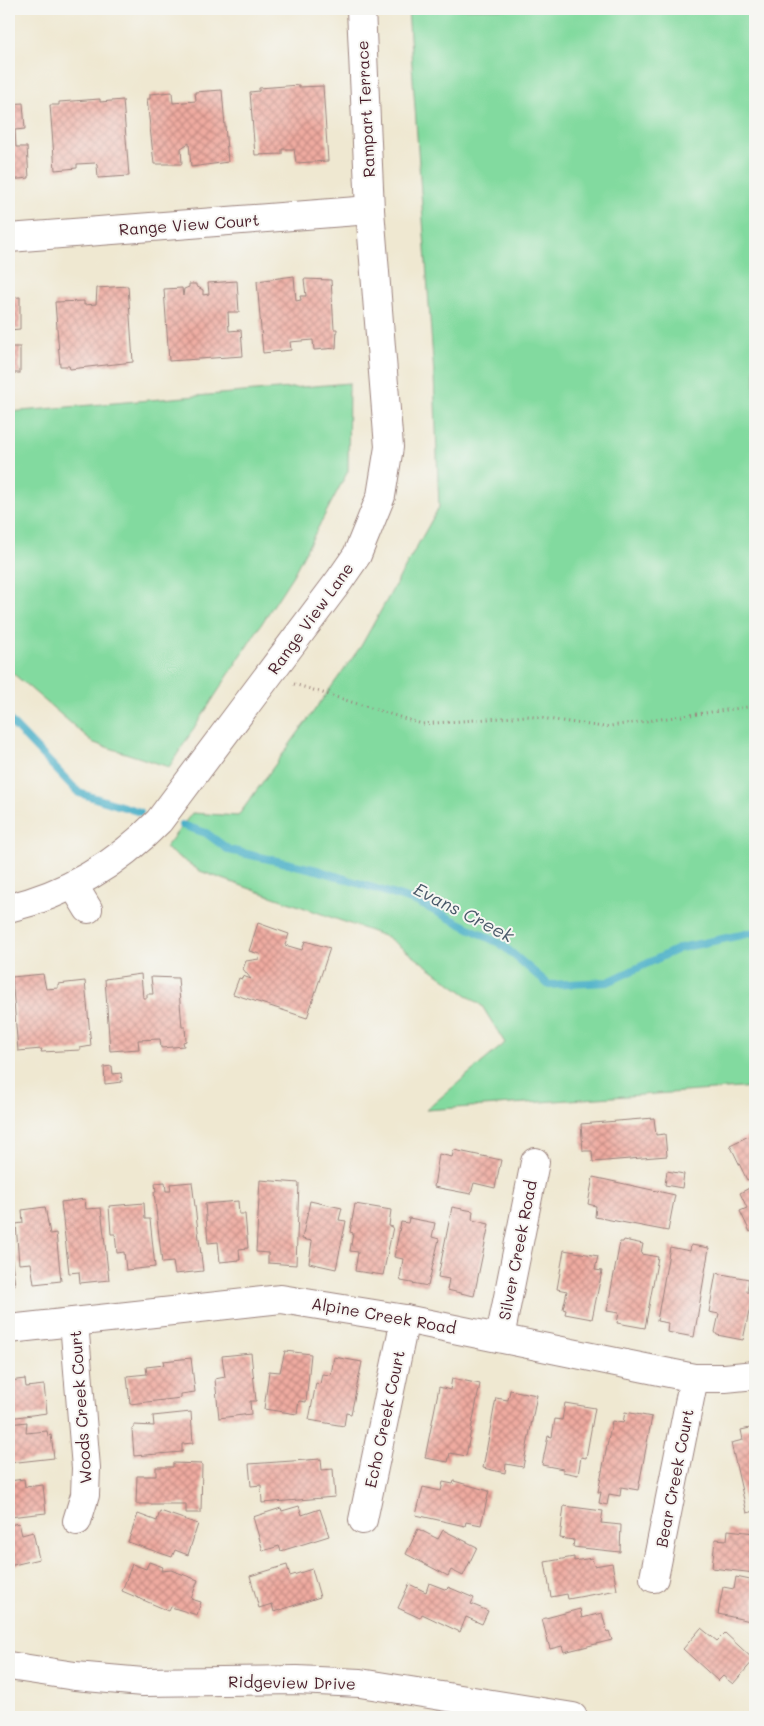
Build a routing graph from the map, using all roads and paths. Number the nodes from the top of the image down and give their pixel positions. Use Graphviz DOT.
graph roads {
  1 [pos="361,9"];
  2 [pos="370,210"];
  3 [pos="9,238"];
  4 [pos="268,676"];
  5 [pos="755,706"];
  6 [pos="74,886"];
  7 [pos="9,908"];
  8 [pos="88,909"];
  9 [pos="535,1162"];
  10 [pos="405,1319"];
  11 [pos="74,1322"];
  12 [pos="9,1329"];
  13 [pos="500,1337"];
  14 [pos="755,1374"];
  15 [pos="694,1378"];
  16 [pos="363,1520"];
  17 [pos="78,1521"];
  18 [pos="654,1578"];
  19 [pos="9,1666"];
  20 [pos="573,1717"];
  1 -- 2 [label="street, Rampart Terrace"];
  2 -- 3 [label="street, Range View Court"];
  2 -- 4 [label="street, Range View Lane"];
  4 -- 5 [label="path"];
  4 -- 6 [label="street, Range View Lane"];
  6 -- 7 [label="street, Range View Lane"];
  6 -- 8 [label="street"];
  9 -- 13 [label="street, Silver Creek Road"];
  10 -- 11 [label="street, Alpine Creek Road"];
  10 -- 13 [label="street, Alpine Creek Road"];
  10 -- 16 [label="street, Echo Creek Court"];
  11 -- 12 [label="street, Alpine Creek Road"];
  11 -- 17 [label="street, Woods Creek Court"];
  13 -- 15 [label="street, Alpine Creek Road"];
  14 -- 15 [label="street, Alpine Creek Road"];
  15 -- 18 [label="street, Bear Creek Court"];
  19 -- 20 [label="street, Ridgeview Drive"];
}
